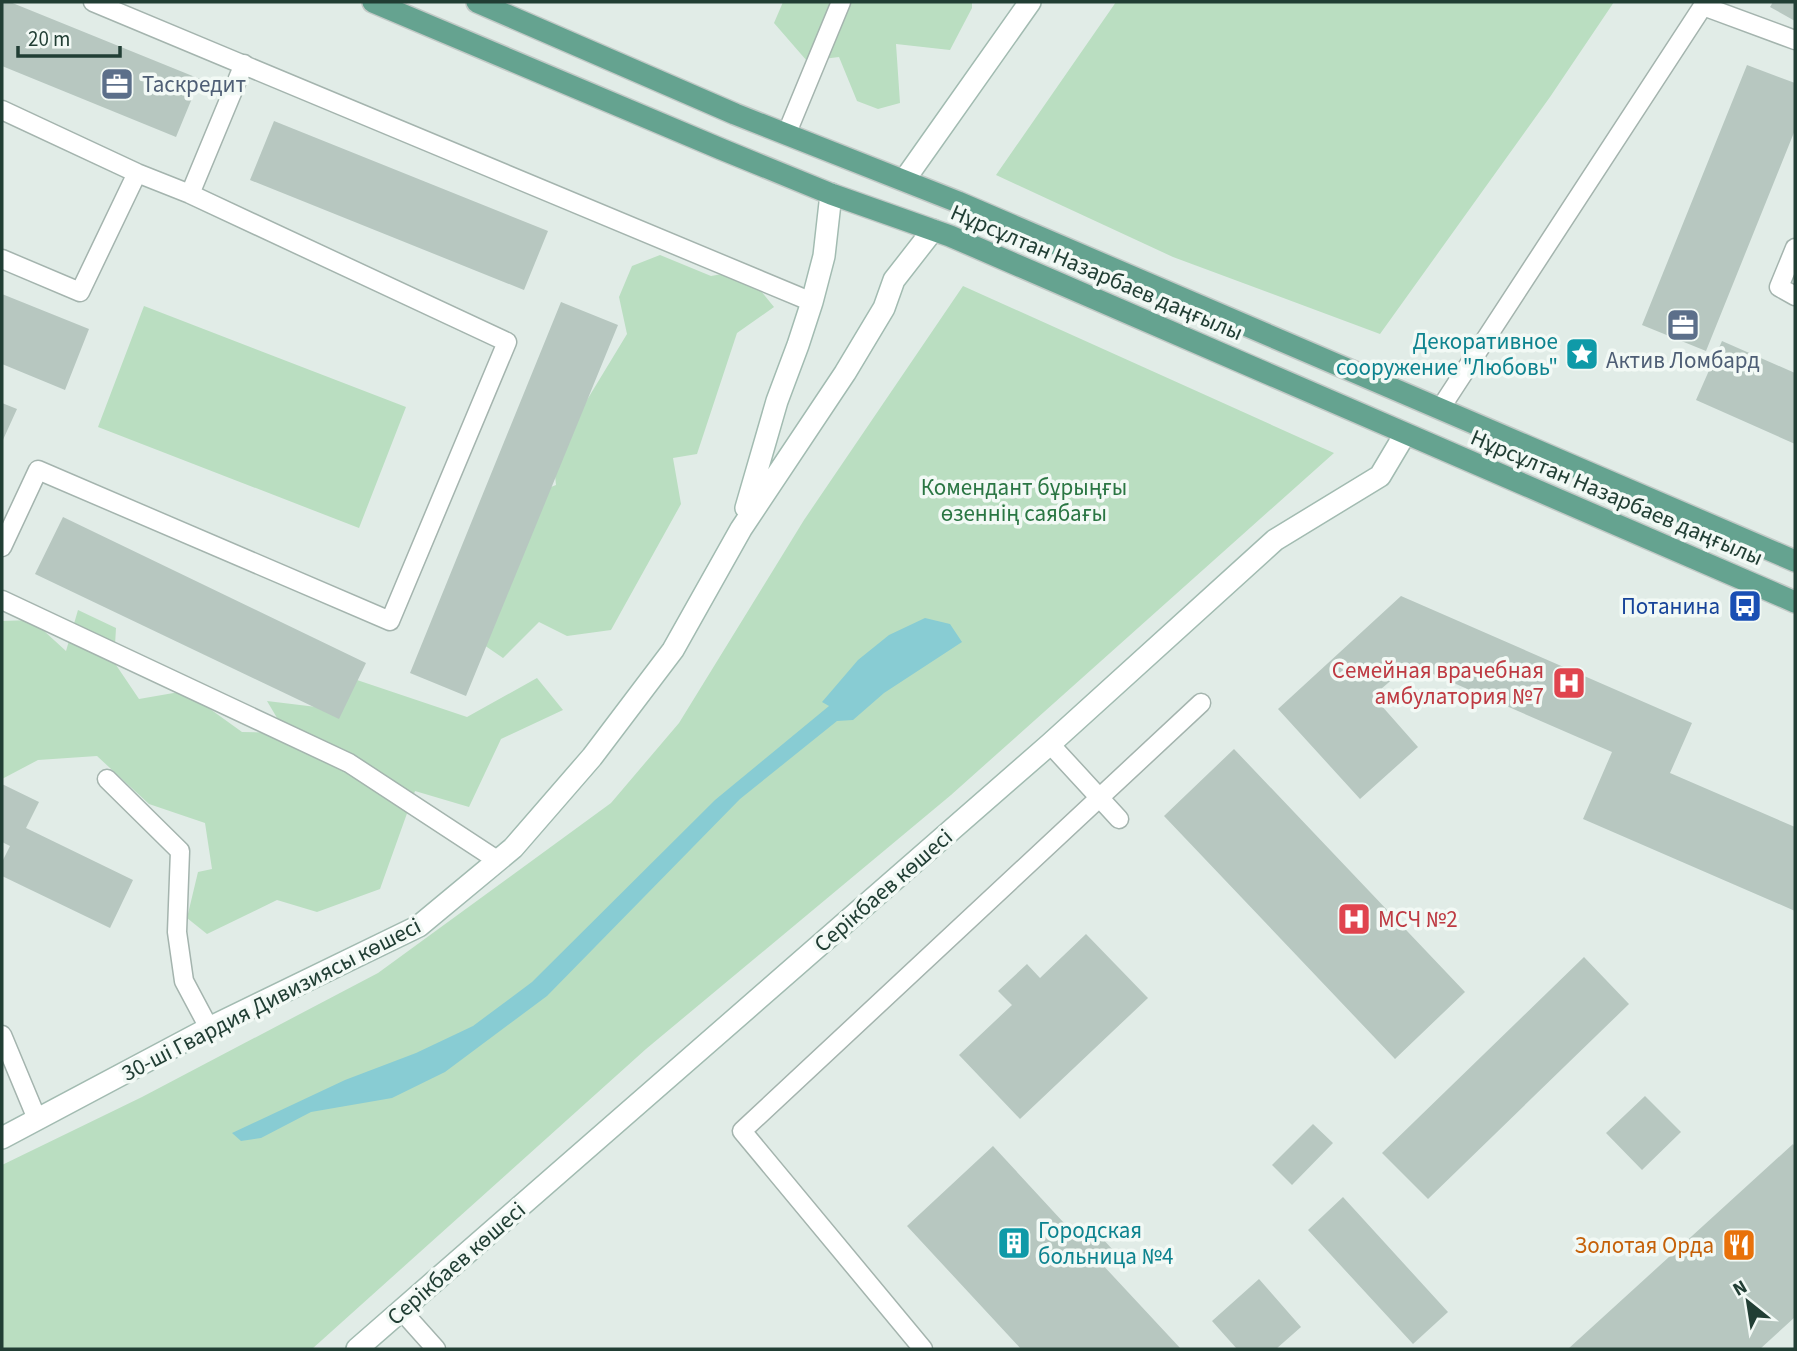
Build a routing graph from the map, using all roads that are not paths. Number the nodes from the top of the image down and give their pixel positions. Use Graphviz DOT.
graph roads {
  1 [pos="93,2"];
  2 [pos="373,2"];
  3 [pos="477,2"];
  4 [pos="841,2"];
  5 [pos="1030,2"];
  6 [pos="1704,4"];
  7 [pos="1795,40"];
  8 [pos="244,64"];
  9 [pos="2,110"];
  10 [pos="786,135"];
  11 [pos="137,173"];
  12 [pos="905,179"];
  13 [pos="190,194"];
  14 [pos="831,194"];
  15 [pos="942,233"];
  16 [pos="1795,248"];
  17 [pos="2,259"];
  18 [pos="1795,296"];
  19 [pos="812,302"];
  20 [pos="1440,409"];
  21 [pos="1405,434"];
  22 [pos="741,529"];
  23 [pos="2,547"];
  24 [pos="1795,561"];
  25 [pos="2,600"];
  26 [pos="1795,602"];
  27 [pos="1201,703"];
  28 [pos="1050,744"];
  29 [pos="107,779"];
  30 [pos="1098,797"];
  31 [pos="1119,819"];
  32 [pos="497,860"];
  33 [pos="209,1028"];
  34 [pos="2,1035"];
  35 [pos="37,1119"];
  36 [pos="2,1138"];
  37 [pos="402,1311"];
  38 [pos="357,1349"];
  39 [pos="436,1349"];
  40 [pos="923,1349"];
  1 -- 8 [label="lane"];
  2 -- 14 [label="main road, Нұрсұлтан Назарбаев даңғылы"];
  3 -- 10 [label="main road, Нұрсұлтан Назарбаев даңғылы"];
  4 -- 10 [label="lane"];
  5 -- 12 [label="street"];
  6 -- 7 [label="lane"];
  6 -- 20 [label="lane"];
  8 -- 13 [label="lane"];
  8 -- 19 [label="lane"];
  9 -- 11 [label="lane"];
  10 -- 12 [label="main road, Нұрсұлтан Назарбаев даңғылы"];
  11 -- 13 [label="lane"];
  11 -- 17 [label="lane"];
  12 -- 20 [label="main road, Нұрсұлтан Назарбаев даңғылы"];
  13 -- 23 [label="lane"];
  14 -- 15 [label="main road, Нұрсұлтан Назарбаев даңғылы"];
  14 -- 19 [label="street"];
  15 -- 21 [label="main road, Нұрсұлтан Назарбаев даңғылы"];
  15 -- 22 [label="street"];
  16 -- 18 [label="lane"];
  19 -- 22 [label="street"];
  20 -- 24 [label="main road, Нұрсұлтан Назарбаев даңғылы"];
  21 -- 26 [label="main road, Нұрсұлтан Назарбаев даңғылы"];
  21 -- 28 [label="street, Серікбаев көшесі"];
  22 -- 32 [label="street, 30-ші Гвардия Дивизиясы көшесі"];
  25 -- 32 [label="lane"];
  27 -- 30 [label="lane"];
  28 -- 30 [label="lane"];
  28 -- 37 [label="street, Серікбаев көшесі"];
  29 -- 33 [label="lane"];
  30 -- 31 [label="lane"];
  30 -- 40 [label="lane"];
  32 -- 33 [label="street, 30-ші Гвардия Дивизиясы көшесі"];
  33 -- 35 [label="street, 30-ші Гвардия Дивизиясы көшесі"];
  34 -- 35 [label="lane"];
  35 -- 36 [label="street, 30-ші Гвардия Дивизиясы көшесі"];
  37 -- 38 [label="street, Серікбаев көшесі"];
  37 -- 39 [label="lane"];
}
